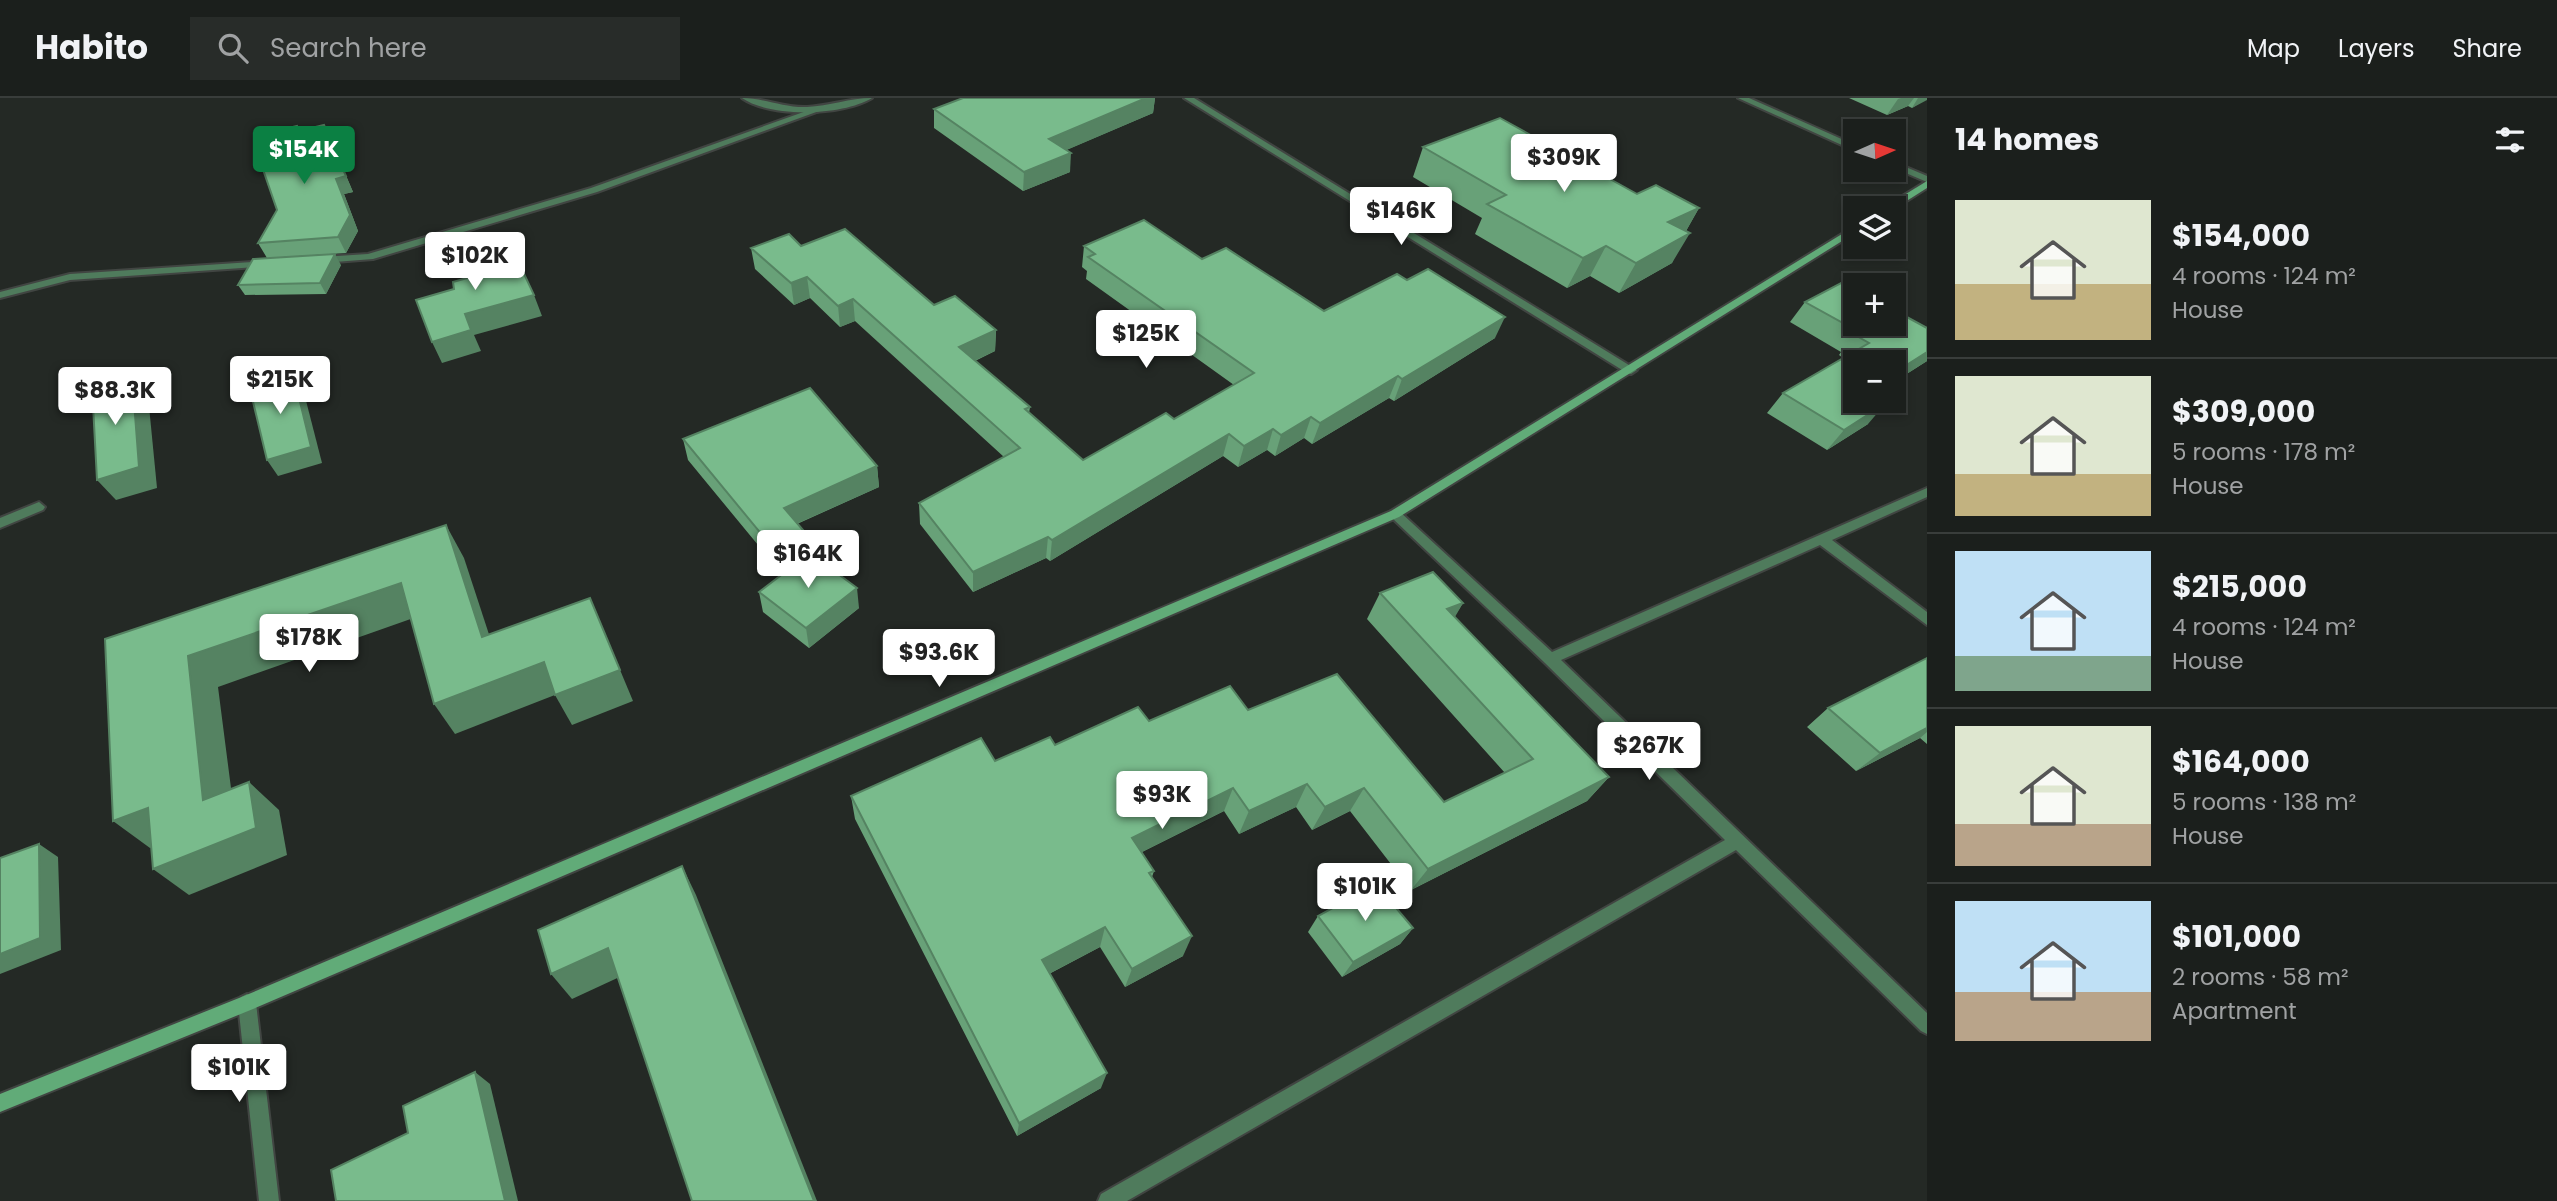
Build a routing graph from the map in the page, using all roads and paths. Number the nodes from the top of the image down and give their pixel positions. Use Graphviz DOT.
graph roads {
  1 [pos="746,98"];
  2 [pos="868,98"];
  3 [pos="1188,98"];
  4 [pos="1742,98"];
  5 [pos="814,111"];
  6 [pos="1843,143"];
  7 [pos="1906,171"];
  8 [pos="1927,182"];
  9 [pos="1906,196"];
  10 [pos="1843,237"];
  11 [pos="314,261"];
  12 [pos="274,263"];
  13 [pos="0,295"];
  14 [pos="1631,370"];
  15 [pos="1927,492"];
  16 [pos="39,507"];
  17 [pos="1395,514"];
  18 [pos="0,523"];
  19 [pos="1822,539"];
  20 [pos="1927,620"];
  21 [pos="1550,659"];
  22 [pos="1736,842"];
  23 [pos="247,1003"];
  24 [pos="1927,1025"];
  25 [pos="0,1103"];
  26 [pos="269,1201"];
  27 [pos="1108,1201"];
  1 -- 5 [label="street"];
  2 -- 5 [label="street"];
  3 -- 14 [label="street"];
  4 -- 6 [label="street"];
  5 -- 11 [label="street"];
  7 -- 8 [label="street"];
  8 -- 9 [label="main road"];
  10 -- 14 [label="main road"];
  12 -- 13 [label="street"];
  14 -- 17 [label="main road"];
  15 -- 19 [label="street"];
  16 -- 18 [label="street"];
  17 -- 21 [label="street"];
  17 -- 23 [label="main road"];
  19 -- 20 [label="street"];
  19 -- 21 [label="street"];
  21 -- 22 [label="street"];
  22 -- 24 [label="street"];
  22 -- 27 [label="street"];
  23 -- 25 [label="main road"];
  23 -- 26 [label="street"];
}
